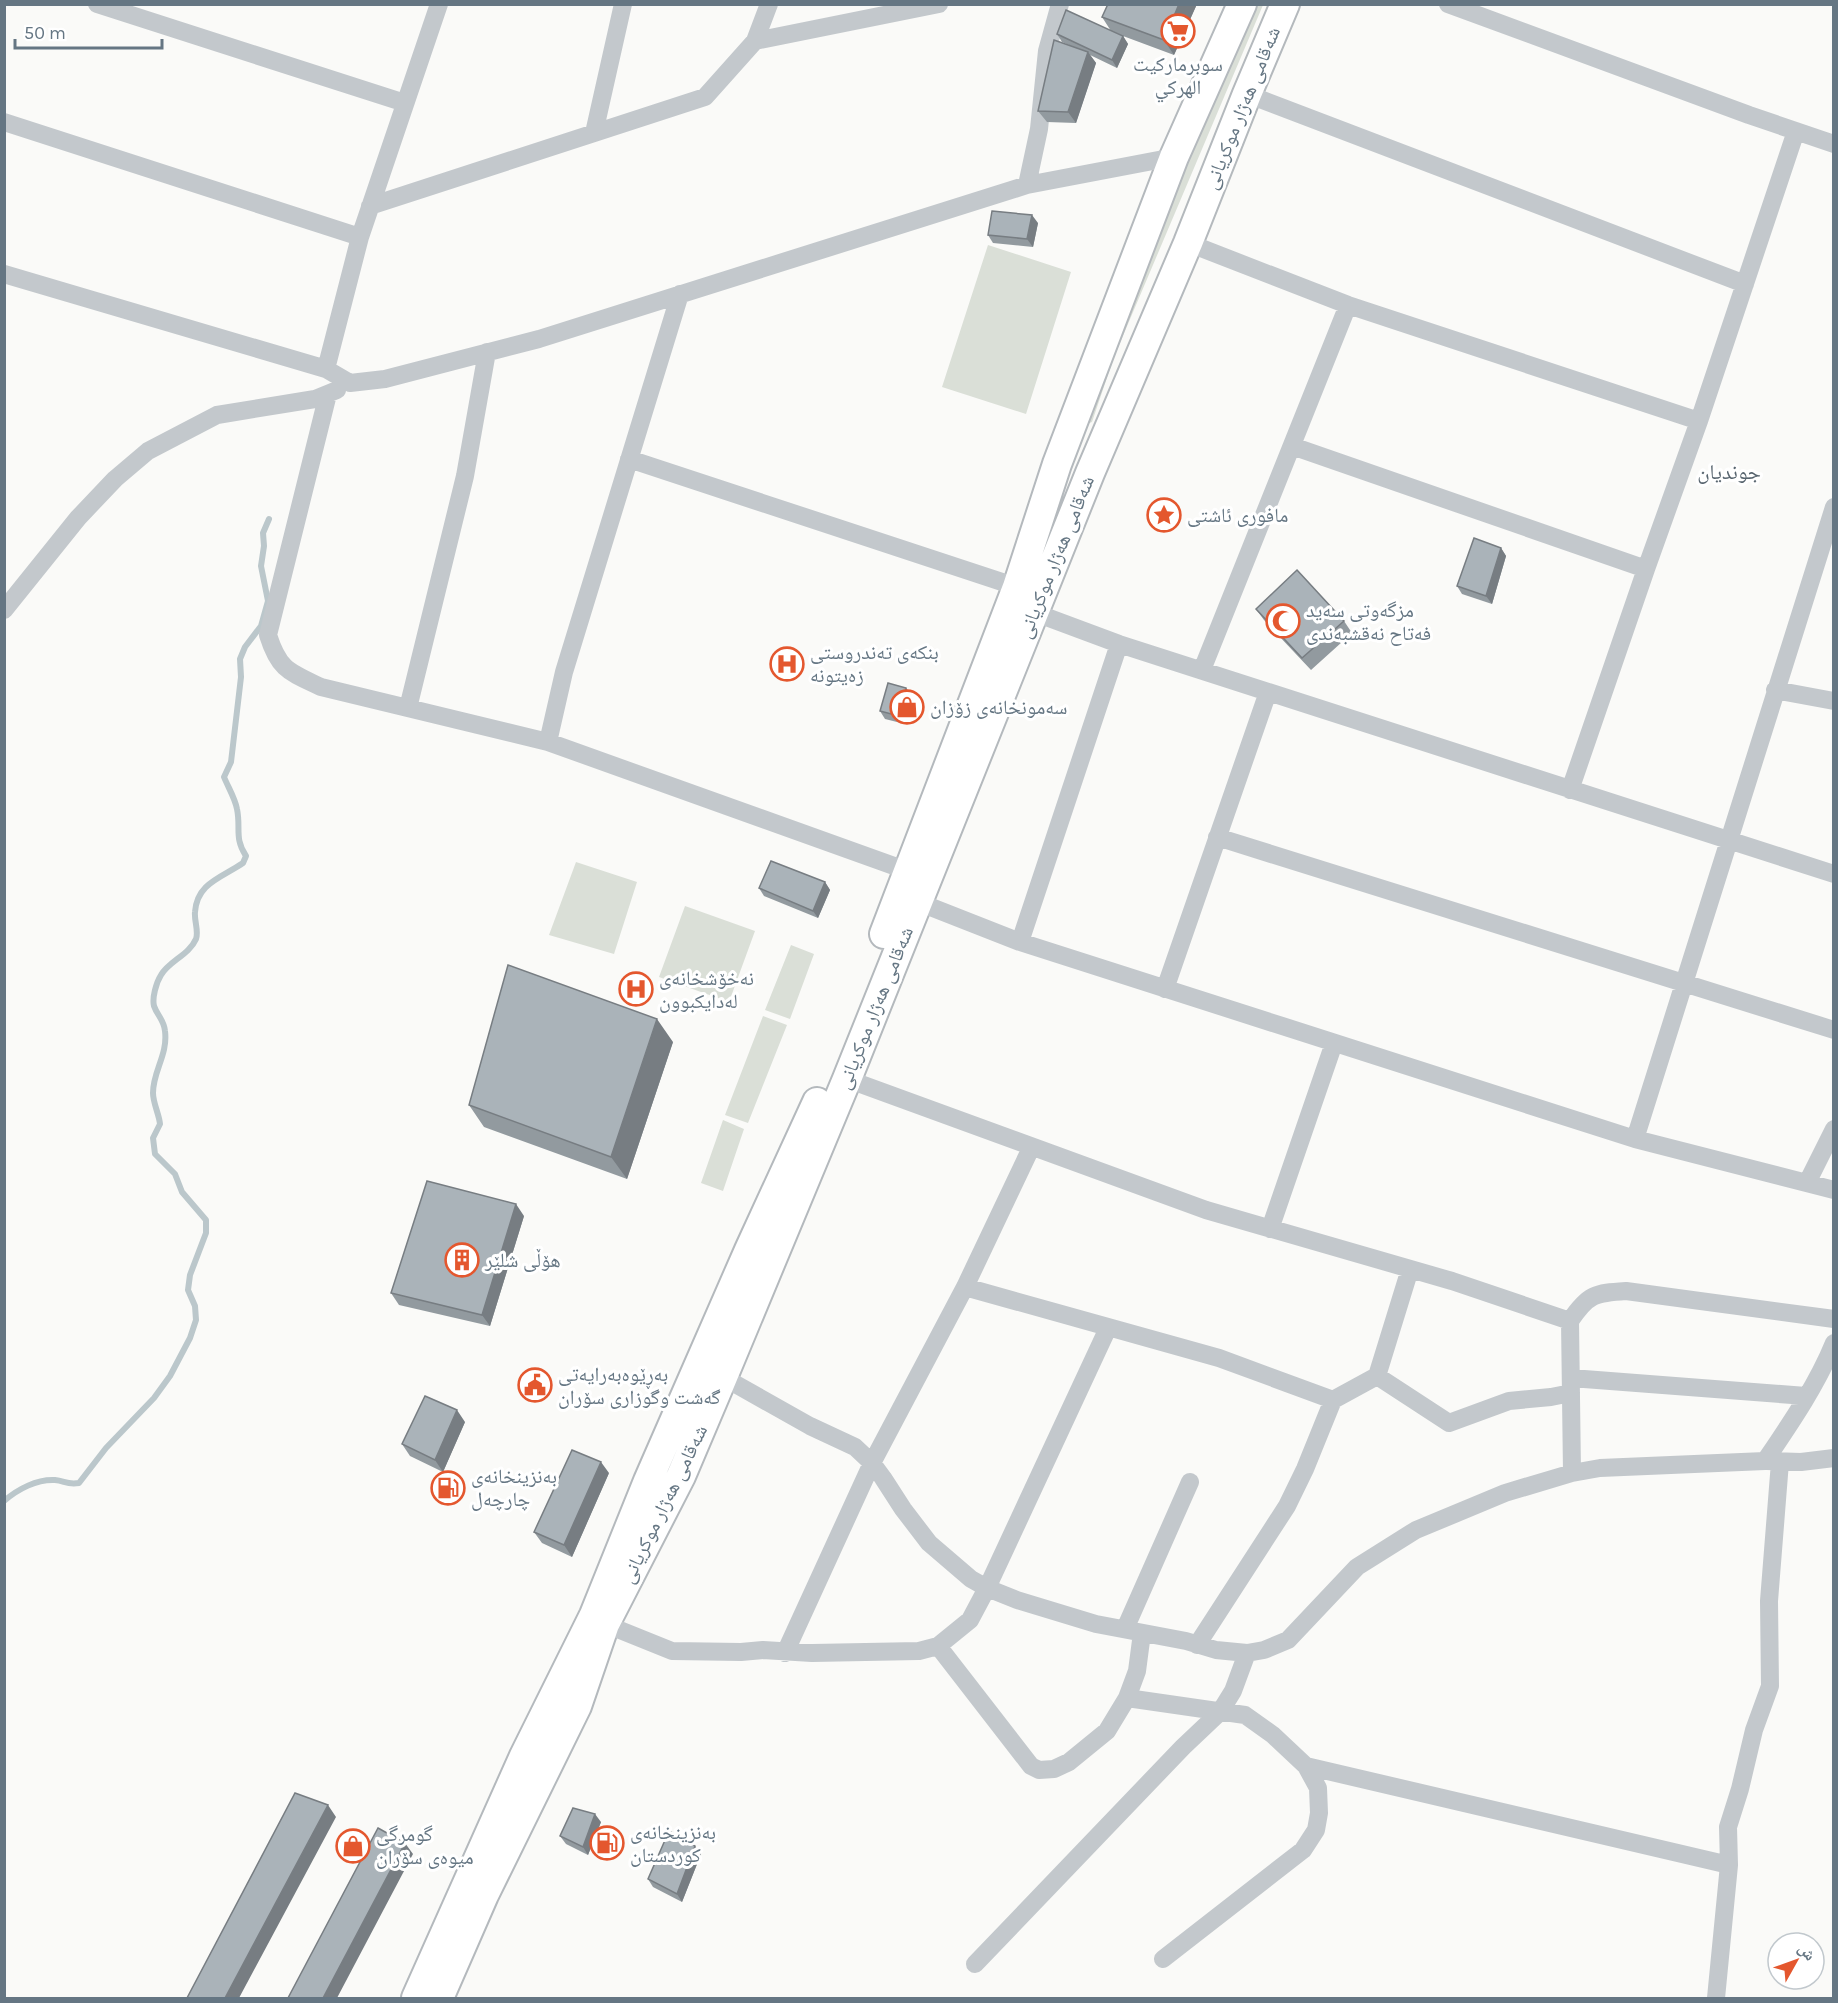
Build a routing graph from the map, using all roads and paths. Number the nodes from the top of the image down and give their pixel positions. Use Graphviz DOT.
graph roads {
  1 [pos="97,4"];
  2 [pos="439,4"];
  3 [pos="623,4"];
  4 [pos="769,4"];
  5 [pos="939,4"];
  6 [pos="1060,4"];
  7 [pos="1242,4"];
  8 [pos="1284,4"];
  9 [pos="1448,4"];
  10 [pos="1493,12"];
  11 [pos="755,41"];
  12 [pos="1247,94"];
  13 [pos="405,103"];
  14 [pos="4,122"];
  15 [pos="1796,131"];
  16 [pos="594,133"];
  17 [pos="1833,144"];
  18 [pos="1174,157"];
  19 [pos="1027,185"];
  20 [pos="370,206"];
  21 [pos="360,237"];
  22 [pos="1188,243"];
  23 [pos="4,273"];
  24 [pos="1744,284"];
  25 [pos="680,294"];
  26 [pos="1348,305"];
  27 [pos="487,352"];
  28 [pos="326,369"];
  29 [pos="350,383"];
  30 [pos="328,394"];
  31 [pos="1699,421"];
  32 [pos="1292,446"];
  33 [pos="629,459"];
  34 [pos="1057,464"];
  35 [pos="1090,473"];
  36 [pos="1833,507"];
  37 [pos="1646,569"];
  38 [pos="1017,587"];
  39 [pos="4,610"];
  40 [pos="1033,612"];
  41 [pos="1119,644"];
  42 [pos="1202,670"];
  43 [pos="1775,690"];
  44 [pos="1268,692"];
  45 [pos="1833,701"];
  46 [pos="408,708"];
  47 [pos="548,742"];
  48 [pos="1570,790"];
  49 [pos="1217,837"];
  50 [pos="1728,840"];
  51 [pos="908,871"];
  52 [pos="1833,874"];
  53 [pos="918,902"];
  54 [pos="1020,942"];
  55 [pos="1683,982"];
  56 [pos="1165,989"];
  57 [pos="1833,1030"];
  58 [pos="1334,1043"];
  59 [pos="847,1079"];
  60 [pos="1833,1129"];
  61 [pos="1635,1139"];
  62 [pos="1031,1148"];
  63 [pos="1808,1183"];
  64 [pos="1833,1190"];
  65 [pos="1270,1229"];
  66 [pos="1410,1269"];
  67 [pos="965,1287"];
  68 [pos="1833,1319"];
  69 [pos="1570,1321"];
  70 [pos="1108,1328"];
  71 [pos="1833,1343"];
  72 [pos="1377,1376"];
  73 [pos="723,1377"];
  74 [pos="1571,1385"];
  75 [pos="1806,1396"];
  76 [pos="1333,1400"];
  77 [pos="1833,1458"];
  78 [pos="1772,1462"];
  79 [pos="872,1463"];
  80 [pos="1572,1473"];
  81 [pos="1190,1482"];
  82 [pos="987,1588"];
  83 [pos="605,1624"];
  84 [pos="1134,1631"];
  85 [pos="1197,1645"];
  86 [pos="938,1646"];
  87 [pos="784,1653"];
  88 [pos="1247,1653"];
  89 [pos="1127,1698"];
  90 [pos="1220,1712"];
  91 [pos="1306,1766"];
  92 [pos="1729,1865"];
  93 [pos="1163,1959"];
  94 [pos="975,1964"];
  95 [pos="428,1997"];
  96 [pos="1716,1998"];
  1 -- 13 [label="street"];
  2 -- 13 [label="street"];
  3 -- 16 [label="street"];
  4 -- 11 [label="street"];
  5 -- 11 [label="street"];
  6 -- 19 [label="street"];
  7 -- 18 [label="highway, شەقامی ھەژار موکریانی"];
  8 -- 12 [label="highway, شەقامی ھەژار موکریانی"];
  9 -- 10 [label="street"];
  10 -- 15 [label="street"];
  11 -- 16 [label="street"];
  12 -- 22 [label="highway, شەقامی ھەژار موکریانی"];
  12 -- 24 [label="street"];
  13 -- 20 [label="street"];
  14 -- 21 [label="street"];
  15 -- 17 [label="street"];
  15 -- 24 [label="street"];
  16 -- 20 [label="street"];
  18 -- 19 [label="street"];
  18 -- 34 [label="highway, شەقامی ھەژار موکریانی"];
  19 -- 25 [label="street"];
  20 -- 21 [label="street"];
  21 -- 28 [label="street"];
  22 -- 26 [label="street"];
  22 -- 35 [label="highway, شەقامی ھەژار موکریانی"];
  23 -- 28 [label="street"];
  24 -- 31 [label="street"];
  25 -- 27 [label="street"];
  25 -- 33 [label="street"];
  26 -- 31 [label="street"];
  26 -- 32 [label="street"];
  27 -- 29 [label="street"];
  27 -- 46 [label="street"];
  28 -- 29 [label="street"];
  29 -- 30 [label="street"];
  30 -- 39 [label="street"];
  30 -- 46 [label="street"];
  31 -- 37 [label="street"];
  32 -- 37 [label="street"];
  32 -- 42 [label="street"];
  33 -- 38 [label="street"];
  33 -- 47 [label="street"];
  34 -- 35 [label="highway"];
  34 -- 38 [label="highway, شەقامی ھەژار موکریانی"];
  35 -- 40 [label="highway, شەقامی ھەژار موکریانی"];
  36 -- 43 [label="street"];
  37 -- 48 [label="street"];
  38 -- 51 [label="highway, شەقامی ھەژار موکریانی"];
  40 -- 41 [label="street"];
  40 -- 53 [label="highway, شەقامی ھەژار موکریانی"];
  41 -- 42 [label="street"];
  41 -- 54 [label="street"];
  42 -- 44 [label="street"];
  43 -- 45 [label="street"];
  43 -- 50 [label="street"];
  44 -- 48 [label="street"];
  44 -- 49 [label="street"];
  46 -- 47 [label="street"];
  47 -- 51 [label="street"];
  48 -- 50 [label="street"];
  49 -- 55 [label="street"];
  49 -- 56 [label="street"];
  50 -- 52 [label="street"];
  50 -- 55 [label="street"];
  51 -- 95 [label="highway, شەقامی ھەژار موکریانی"];
  53 -- 54 [label="street"];
  53 -- 59 [label="highway, شەقامی ھەژار موکریانی"];
  54 -- 56 [label="street"];
  55 -- 57 [label="street"];
  55 -- 61 [label="street"];
  56 -- 58 [label="street"];
  58 -- 61 [label="street"];
  58 -- 65 [label="street"];
  59 -- 62 [label="street"];
  59 -- 73 [label="highway, شەقامی ھەژار موکریانی"];
  60 -- 63 [label="street"];
  61 -- 63 [label="street"];
  62 -- 65 [label="street"];
  62 -- 67 [label="street"];
  63 -- 64 [label="street"];
  65 -- 66 [label="street"];
  66 -- 69 [label="street"];
  66 -- 72 [label="street"];
  67 -- 70 [label="street"];
  67 -- 79 [label="street"];
  68 -- 69 [label="street"];
  69 -- 74 [label="street"];
  70 -- 76 [label="street"];
  70 -- 82 [label="street"];
  71 -- 75 [label="street"];
  72 -- 74 [label="street"];
  72 -- 76 [label="street"];
  73 -- 79 [label="street"];
  73 -- 83 [label="highway, شەقامی ھەژار موکریانی"];
  74 -- 75 [label="street"];
  74 -- 80 [label="street"];
  75 -- 78 [label="street"];
  76 -- 85 [label="street"];
  77 -- 78 [label="street"];
  78 -- 80 [label="street"];
  78 -- 92 [label="street"];
  79 -- 82 [label="street"];
  79 -- 87 [label="street"];
  80 -- 88 [label="street"];
  81 -- 84 [label="street"];
  82 -- 84 [label="street"];
  82 -- 86 [label="street"];
  83 -- 87 [label="street"];
  83 -- 95 [label="highway, شەقامی ھەژار موکریانی"];
  84 -- 85 [label="street"];
  84 -- 89 [label="street"];
  85 -- 88 [label="street"];
  86 -- 87 [label="street"];
  86 -- 89 [label="street"];
  88 -- 90 [label="street"];
  89 -- 90 [label="street"];
  90 -- 91 [label="street"];
  90 -- 94 [label="street"];
  91 -- 92 [label="street"];
  91 -- 93 [label="street"];
  92 -- 96 [label="street"];
}
